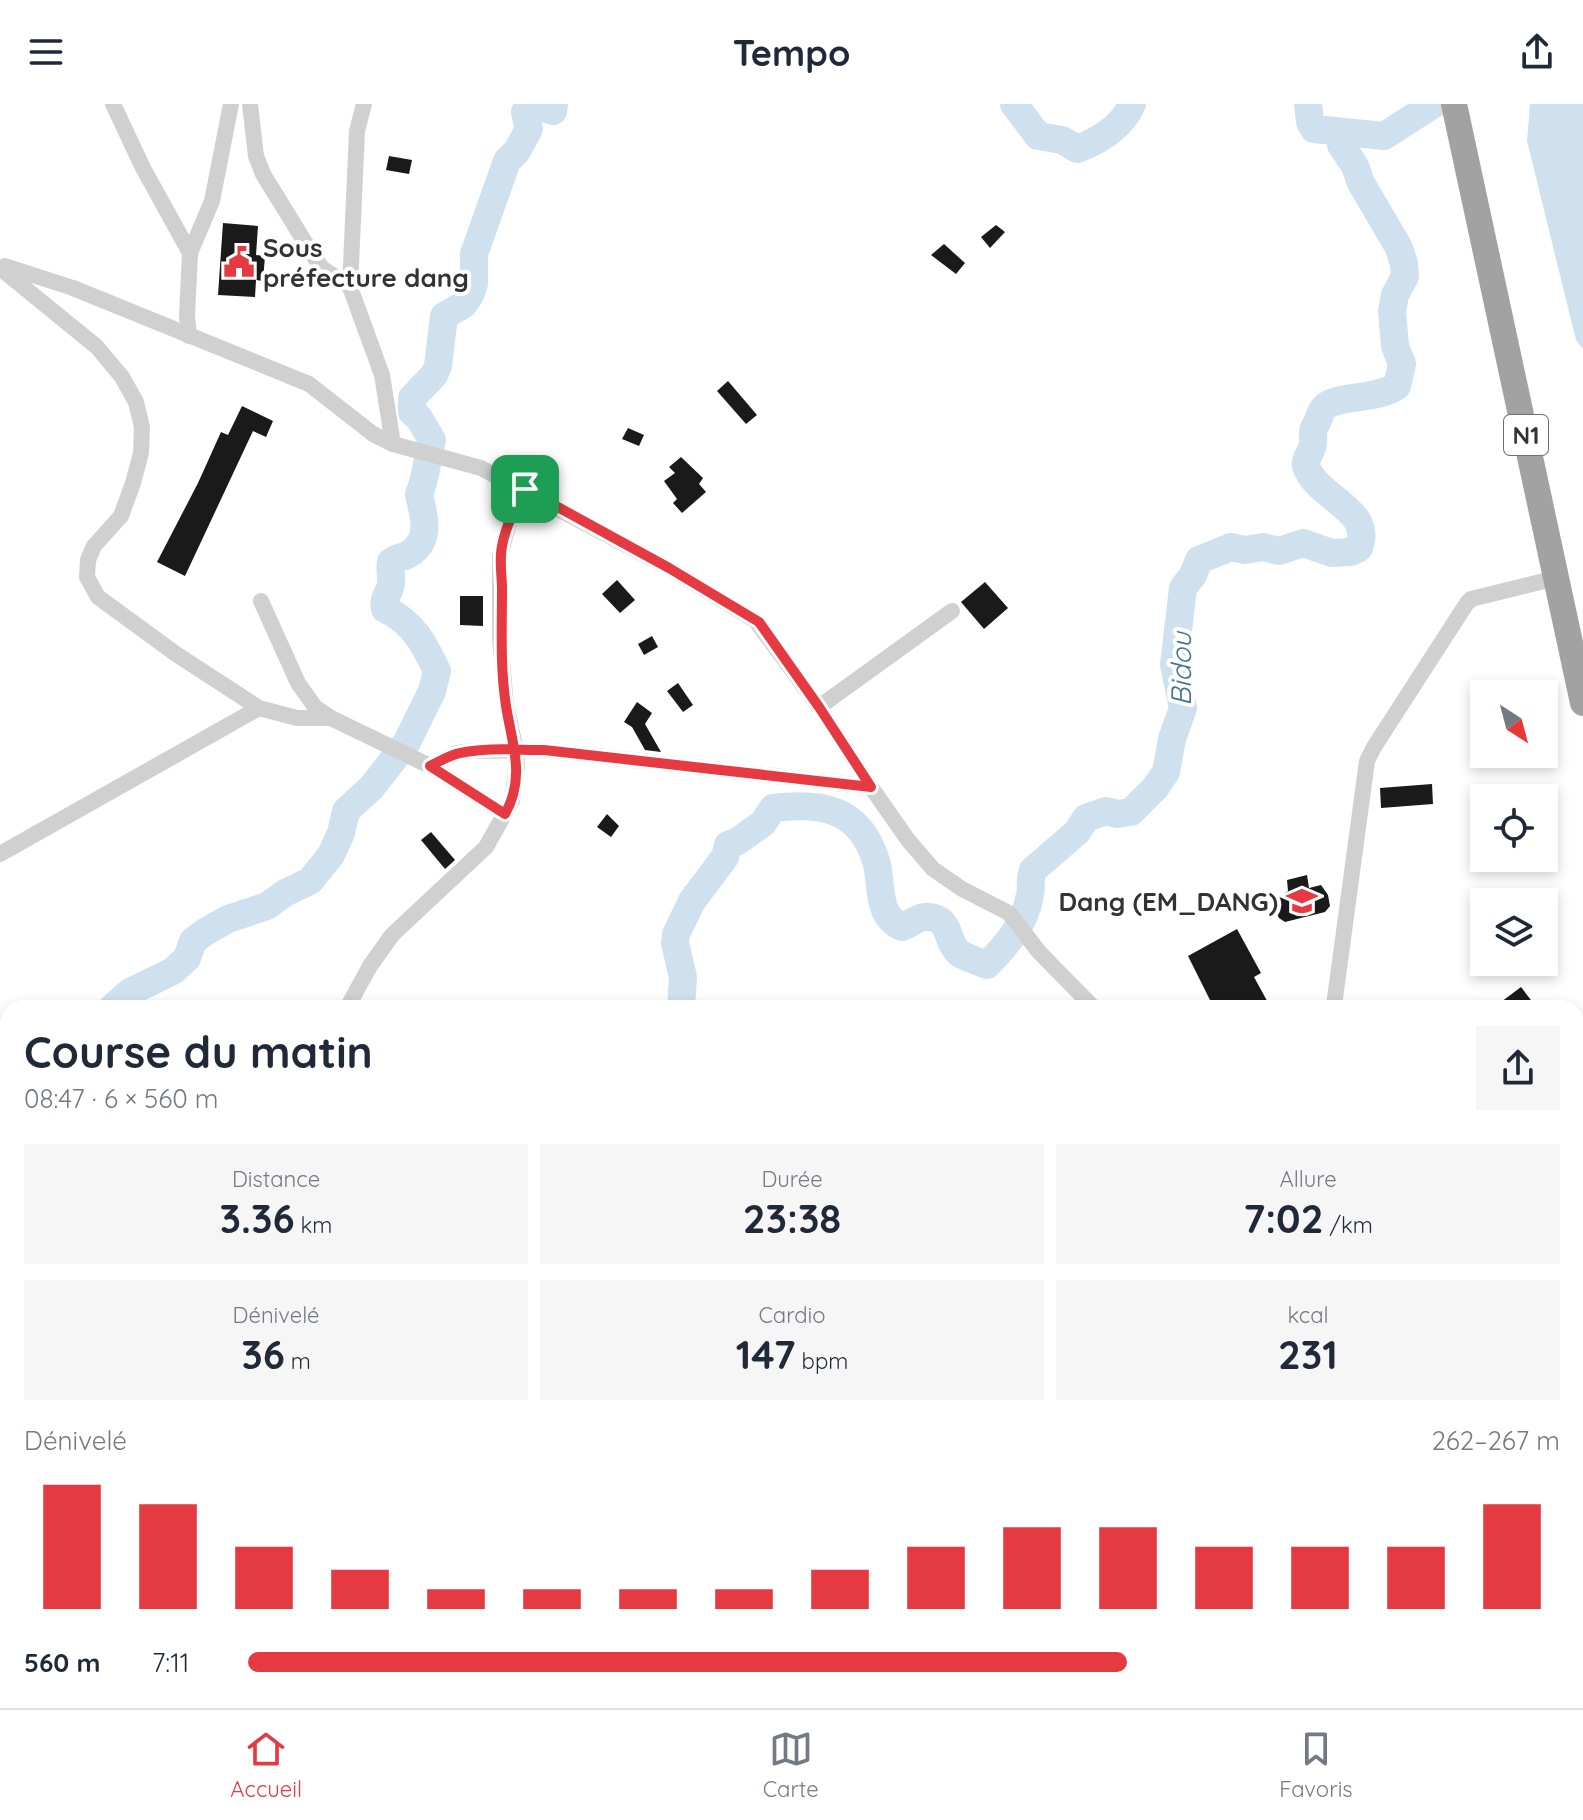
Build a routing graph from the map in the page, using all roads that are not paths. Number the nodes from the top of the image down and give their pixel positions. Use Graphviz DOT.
graph roads {
  1 [pos="113,104"];
  2 [pos="231,104"];
  3 [pos="250,104"];
  4 [pos="364,104"];
  5 [pos="1454,104"];
  6 [pos="190,253"];
  7 [pos="0,266"];
  8 [pos="350,287"];
  9 [pos="189,336"];
  10 [pos="393,444"];
  11 [pos="525,489"];
  12 [pos="1556,578"];
  13 [pos="261,601"];
  14 [pos="952,611"];
  15 [pos="1583,703"];
  16 [pos="819,707"];
  17 [pos="259,708"];
  18 [pos="331,718"];
  19 [pos="516,750"];
  20 [pos="430,766"];
  21 [pos="871,787"];
  22 [pos="505,814"];
  23 [pos="0,854"];
  24 [pos="351,1000"];
  25 [pos="1086,1000"];
  26 [pos="1335,1000"];
  1 -- 6 [label="street"];
  2 -- 6 [label="street"];
  3 -- 8 [label="street"];
  4 -- 8 [label="street"];
  5 -- 12 [label="highway, N1"];
  6 -- 9 [label="street"];
  7 -- 9 [label="street"];
  7 -- 17 [label="street"];
  8 -- 10 [label="street"];
  9 -- 10 [label="street"];
  10 -- 11 [label="street"];
  11 -- 16 [label="street"];
  11 -- 19 [label="street"];
  12 -- 15 [label="highway, N1"];
  12 -- 26 [label="street"];
  13 -- 18 [label="street"];
  14 -- 16 [label="street"];
  16 -- 21 [label="street"];
  17 -- 18 [label="street"];
  17 -- 23 [label="street"];
  18 -- 20 [label="street"];
  19 -- 20 [label="street"];
  19 -- 21 [label="street"];
  19 -- 22 [label="street"];
  20 -- 22 [label="street"];
  21 -- 25 [label="street"];
  22 -- 24 [label="street"];
}
